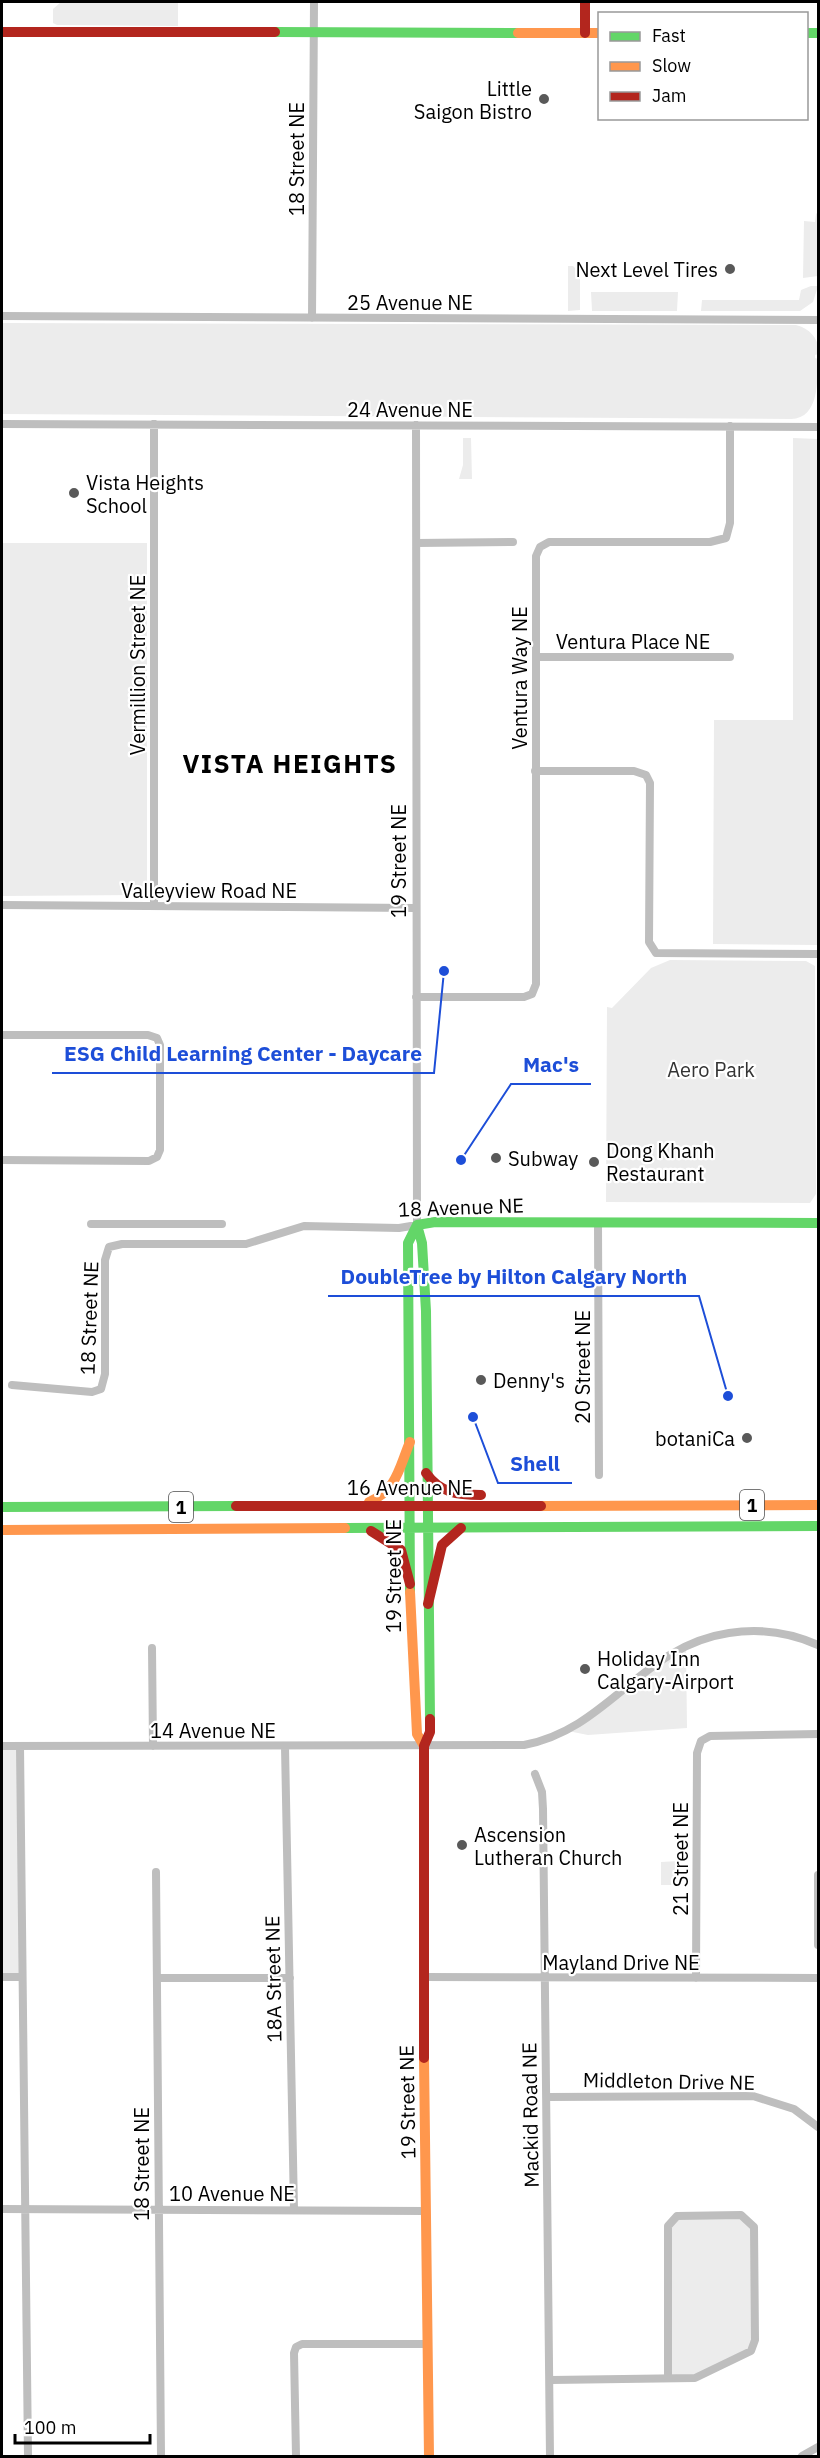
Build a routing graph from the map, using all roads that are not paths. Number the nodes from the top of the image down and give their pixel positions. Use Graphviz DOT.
graph roads {
  1 [pos="314,2"];
  2 [pos="585,2"];
  3 [pos="2,32"];
  4 [pos="585,33"];
  5 [pos="598,33"];
  6 [pos="312,34"];
  7 [pos="2,316"];
  8 [pos="312,318"];
  9 [pos="819,320"];
  10 [pos="2,423"];
  11 [pos="154,424"];
  12 [pos="416,425"];
  13 [pos="730,426"];
  14 [pos="819,427"];
  15 [pos="513,542"];
  16 [pos="417,543"];
  17 [pos="536,657"];
  18 [pos="730,657"];
  19 [pos="535,771"];
  20 [pos="2,905"];
  21 [pos="154,906"];
  22 [pos="416,908"];
  23 [pos="819,954"];
  24 [pos="416,997"];
  25 [pos="2,1035"];
  26 [pos="2,1160"];
  27 [pos="598,1223"];
  28 [pos="819,1223"];
  29 [pos="91,1224"];
  30 [pos="222,1224"];
  31 [pos="417,1225"];
  32 [pos="109,1247"];
  33 [pos="12,1385"];
  34 [pos="410,1442"];
  35 [pos="426,1473"];
  36 [pos="599,1475"];
  37 [pos="360,1504"];
  38 [pos="410,1505"];
  39 [pos="426,1505"];
  40 [pos="590,1505"];
  41 [pos="819,1506"];
  42 [pos="2,1507"];
  43 [pos="819,1526"];
  44 [pos="366,1527"];
  45 [pos="410,1528"];
  46 [pos="426,1528"];
  47 [pos="461,1528"];
  48 [pos="2,1530"];
  49 [pos="410,1584"];
  50 [pos="428,1604"];
  51 [pos="819,1645"];
  52 [pos="152,1648"];
  53 [pos="819,1734"];
  54 [pos="2,1746"];
  55 [pos="20,1746"];
  56 [pos="153,1746"];
  57 [pos="424,1746"];
  58 [pos="285,1747"];
  59 [pos="535,1774"];
  60 [pos="156,1872"];
  61 [pos="819,1875"];
  62 [pos="819,1945"];
  63 [pos="2,1977"];
  64 [pos="22,1977"];
  65 [pos="423,1977"];
  66 [pos="158,1978"];
  67 [pos="290,1978"];
  68 [pos="544,1978"];
  69 [pos="696,1978"];
  70 [pos="819,1978"];
  71 [pos="548,2097"];
  72 [pos="819,2127"];
  73 [pos="2,2209"];
  74 [pos="24,2209"];
  75 [pos="158,2209"];
  76 [pos="294,2210"];
  77 [pos="426,2211"];
  78 [pos="428,2344"];
  79 [pos="668,2378"];
  80 [pos="551,2380"];
  81 [pos="819,2447"];
  82 [pos="28,2457"];
  83 [pos="161,2457"];
  84 [pos="296,2457"];
  85 [pos="429,2457"];
  86 [pos="550,2457"];
  87 [pos="802,2457"];
  1 -- 6 [label="street, 18 Street NE"];
  2 -- 4 [label="main road"];
  3 -- 6 [label="main road"];
  4 -- 5 [label="main road"];
  4 -- 6 [label="main road"];
  6 -- 8 [label="street, 18 Street NE"];
  7 -- 8 [label="street, 25 Avenue NE"];
  8 -- 9 [label="street, 25 Avenue NE"];
  10 -- 11 [label="street, 24 Avenue NE"];
  11 -- 12 [label="street, 24 Avenue NE"];
  11 -- 21 [label="street, Vermillion Street NE"];
  12 -- 13 [label="street, 24 Avenue NE"];
  12 -- 16 [label="street, 19 Street NE"];
  13 -- 14 [label="street, 24 Avenue NE"];
  13 -- 17 [label="street, Ventura Way NE"];
  15 -- 16 [label="street"];
  16 -- 22 [label="street, 19 Street NE"];
  17 -- 18 [label="street, Ventura Place NE"];
  17 -- 19 [label="street, Ventura Way NE"];
  19 -- 23 [label="street"];
  19 -- 24 [label="street, Ventura Way NE"];
  20 -- 21 [label="street, Valleyview Road NE"];
  21 -- 22 [label="street, Valleyview Road NE"];
  22 -- 24 [label="street, 19 Street NE"];
  24 -- 31 [label="street, 19 Street NE"];
  25 -- 26 [label="street"];
  27 -- 28 [label="main road, 18 Avenue NE"];
  27 -- 31 [label="main road, 18 Avenue NE"];
  27 -- 36 [label="street, 20 Street NE"];
  29 -- 30 [label="street"];
  31 -- 32 [label="street, 18 Avenue NE"];
  31 -- 34 [label="main road, 19 Street NE"];
  31 -- 35 [label="main road, 19 Street NE"];
  32 -- 33 [label="street, 18 Street NE"];
  34 -- 37 [label="main road"];
  34 -- 38 [label="main road, 19 Street NE"];
  35 -- 39 [label="main road, 19 Street NE"];
  35 -- 40 [label="main road"];
  37 -- 38 [label="main road, 16 Avenue NE / 1"];
  37 -- 42 [label="main road, 16 Avenue NE / 1"];
  38 -- 39 [label="main road, 16 Avenue NE / 1"];
  38 -- 45 [label="main road, 19 Street NE"];
  39 -- 40 [label="main road, 16 Avenue NE / 1"];
  39 -- 46 [label="main road, 19 Street NE"];
  40 -- 41 [label="main road, 16 Avenue NE / 1"];
  43 -- 47 [label="main road, 16 Avenue NE / 1"];
  44 -- 45 [label="main road, 16 Avenue NE / 1"];
  44 -- 48 [label="main road, 16 Avenue NE / 1"];
  44 -- 49 [label="main road"];
  45 -- 46 [label="main road, 16 Avenue NE / 1"];
  45 -- 49 [label="main road, 19 Street NE"];
  46 -- 47 [label="main road, 16 Avenue NE / 1"];
  46 -- 50 [label="main road, 19 Street NE"];
  47 -- 50 [label="main road"];
  49 -- 57 [label="main road, 19 Street NE"];
  50 -- 57 [label="main road, 19 Street NE"];
  51 -- 57 [label="street, 14 Avenue NE"];
  52 -- 56 [label="street"];
  53 -- 69 [label="street, 21 Street NE"];
  54 -- 55 [label="street, 14 Avenue NE"];
  55 -- 56 [label="street, 14 Avenue NE"];
  55 -- 64 [label="street"];
  56 -- 58 [label="street, 14 Avenue NE"];
  57 -- 58 [label="street, 14 Avenue NE"];
  57 -- 65 [label="main road, 19 Street NE"];
  58 -- 67 [label="street, 18A Street NE"];
  59 -- 68 [label="street, Mackid Road NE"];
  60 -- 66 [label="street, 18 Street NE"];
  61 -- 62 [label="street"];
  63 -- 64 [label="street"];
  64 -- 74 [label="street"];
  65 -- 68 [label="street, Mayland Drive NE"];
  65 -- 77 [label="main road, 19 Street NE"];
  66 -- 67 [label="street"];
  66 -- 75 [label="street, 18 Street NE"];
  67 -- 76 [label="street, 18A Street NE"];
  68 -- 69 [label="street, Mayland Drive NE"];
  68 -- 71 [label="street, Mackid Road NE"];
  69 -- 70 [label="street, Mayland Drive NE"];
  71 -- 72 [label="street, Middleton Drive NE"];
  71 -- 80 [label="street, Mackid Road NE"];
  73 -- 74 [label="street, 10 Avenue NE"];
  74 -- 75 [label="street, 10 Avenue NE"];
  74 -- 82 [label="street"];
  75 -- 76 [label="street, 10 Avenue NE"];
  75 -- 83 [label="street, 18 Street NE"];
  76 -- 77 [label="street, 10 Avenue NE"];
  77 -- 78 [label="main road, 19 Street NE"];
  78 -- 84 [label="street"];
  78 -- 85 [label="main road, 19 Street NE"];
  79 -- 79 [label="street"];
  79 -- 80 [label="street"];
  80 -- 86 [label="street, Mackid Road NE"];
  81 -- 87 [label="street"];
}
